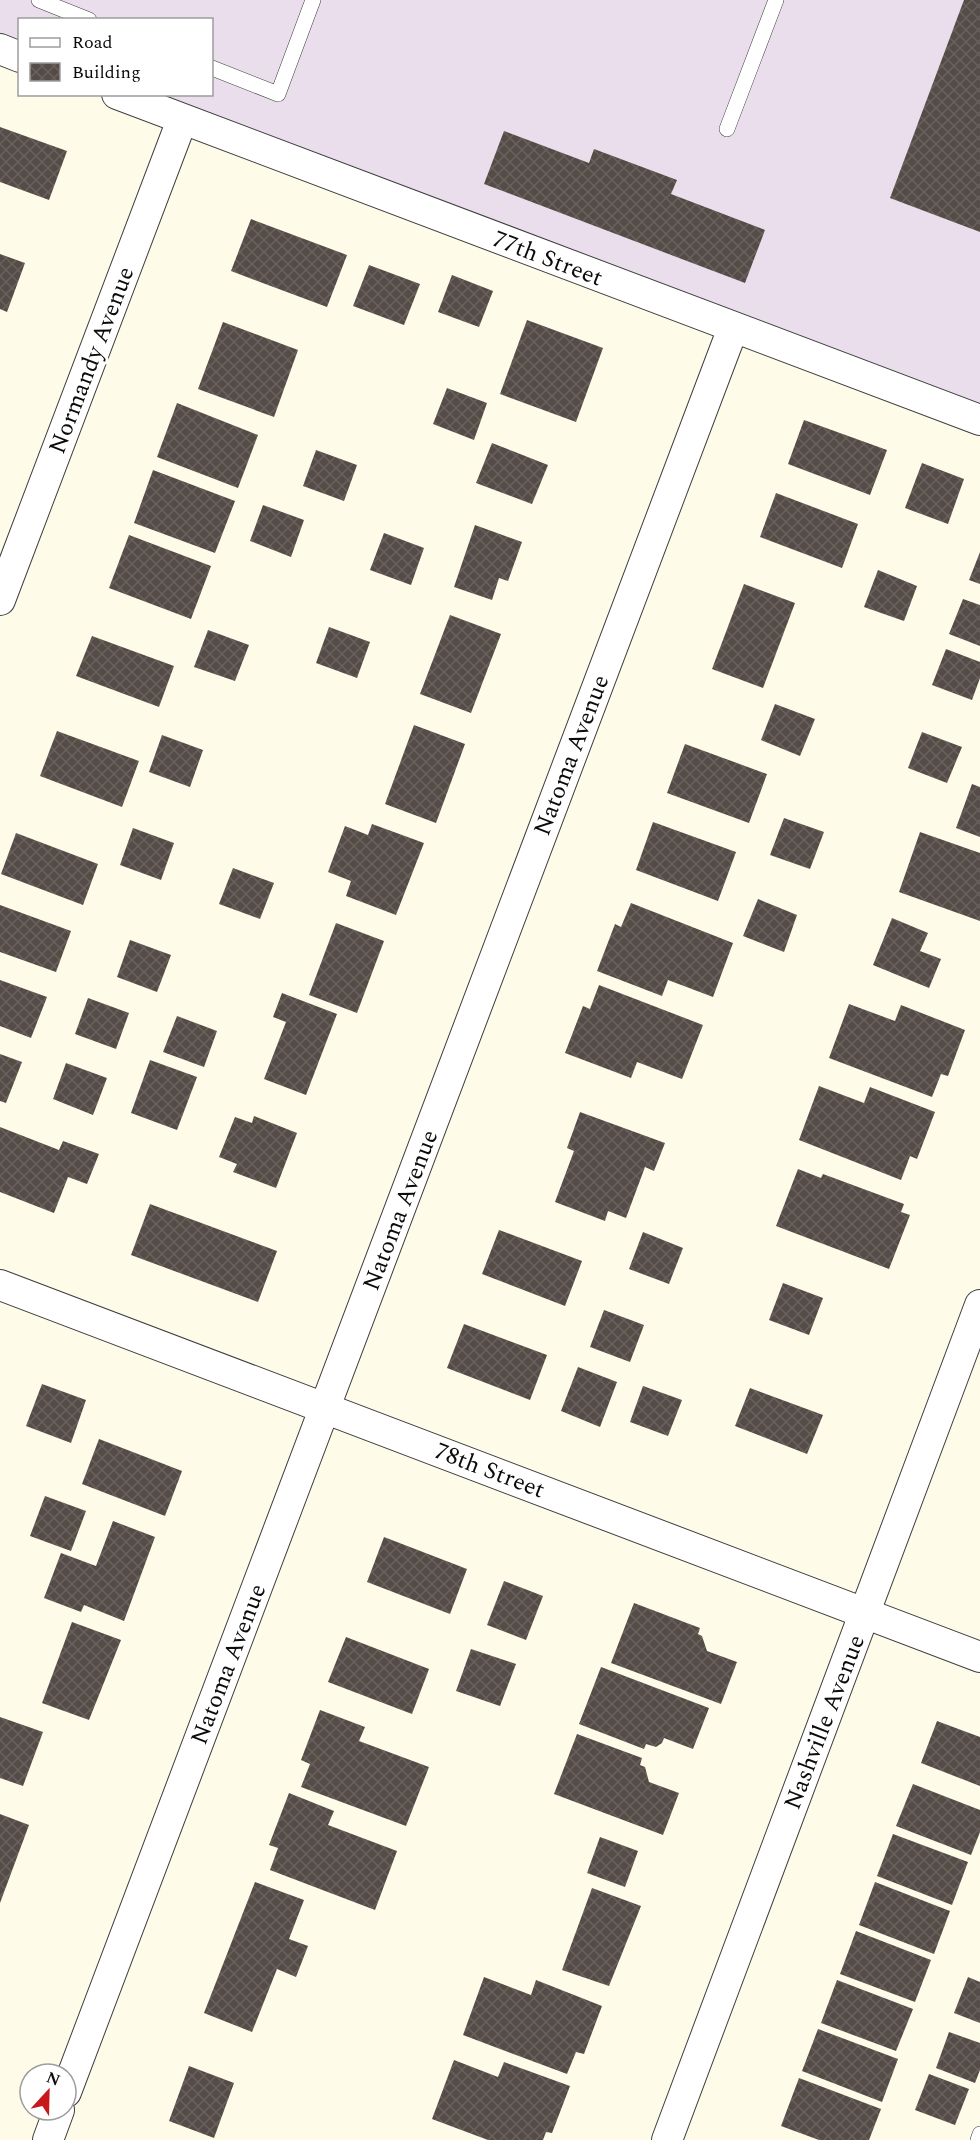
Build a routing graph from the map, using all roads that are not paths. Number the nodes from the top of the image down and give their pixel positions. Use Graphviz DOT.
graph roads {
  1 [pos="39,0"];
  2 [pos="313,0"];
  3 [pos="777,0"];
  4 [pos="83,18"];
  5 [pos="0,49"];
  6 [pos="18,56"];
  7 [pos="213,68"];
  8 [pos="122,96"];
  9 [pos="182,120"];
  10 [pos="727,129"];
  11 [pos="733,328"];
  12 [pos="980,420"];
  13 [pos="0,600"];
  14 [pos="0,1285"];
  15 [pos="980,1305"];
  16 [pos="324,1408"];
  17 [pos="865,1613"];
  18 [pos="980,1657"];
  19 [pos="77,2062"];
  20 [pos="55,2122"];
  21 [pos="980,2134"];
  22 [pos="48,2140"];
  23 [pos="668,2140"];
  24 [pos="978,2140"];
  1 -- 4 [label="lane"];
  2 -- 7 [label="lane"];
  3 -- 10 [label="lane"];
  5 -- 6 [label="street"];
  8 -- 9 [label="street, 77th Street"];
  9 -- 11 [label="street, 77th Street"];
  9 -- 13 [label="street, Normandy Avenue"];
  11 -- 12 [label="street, 77th Street"];
  11 -- 16 [label="street, Natoma Avenue"];
  14 -- 16 [label="street, 78th Street"];
  15 -- 17 [label="street, Nashville Avenue"];
  16 -- 17 [label="street, 78th Street"];
  16 -- 19 [label="street, Natoma Avenue"];
  17 -- 18 [label="street, 78th Street"];
  17 -- 23 [label="street, Nashville Avenue"];
  20 -- 22 [label="street"];
  21 -- 24 [label="lane"];
}
